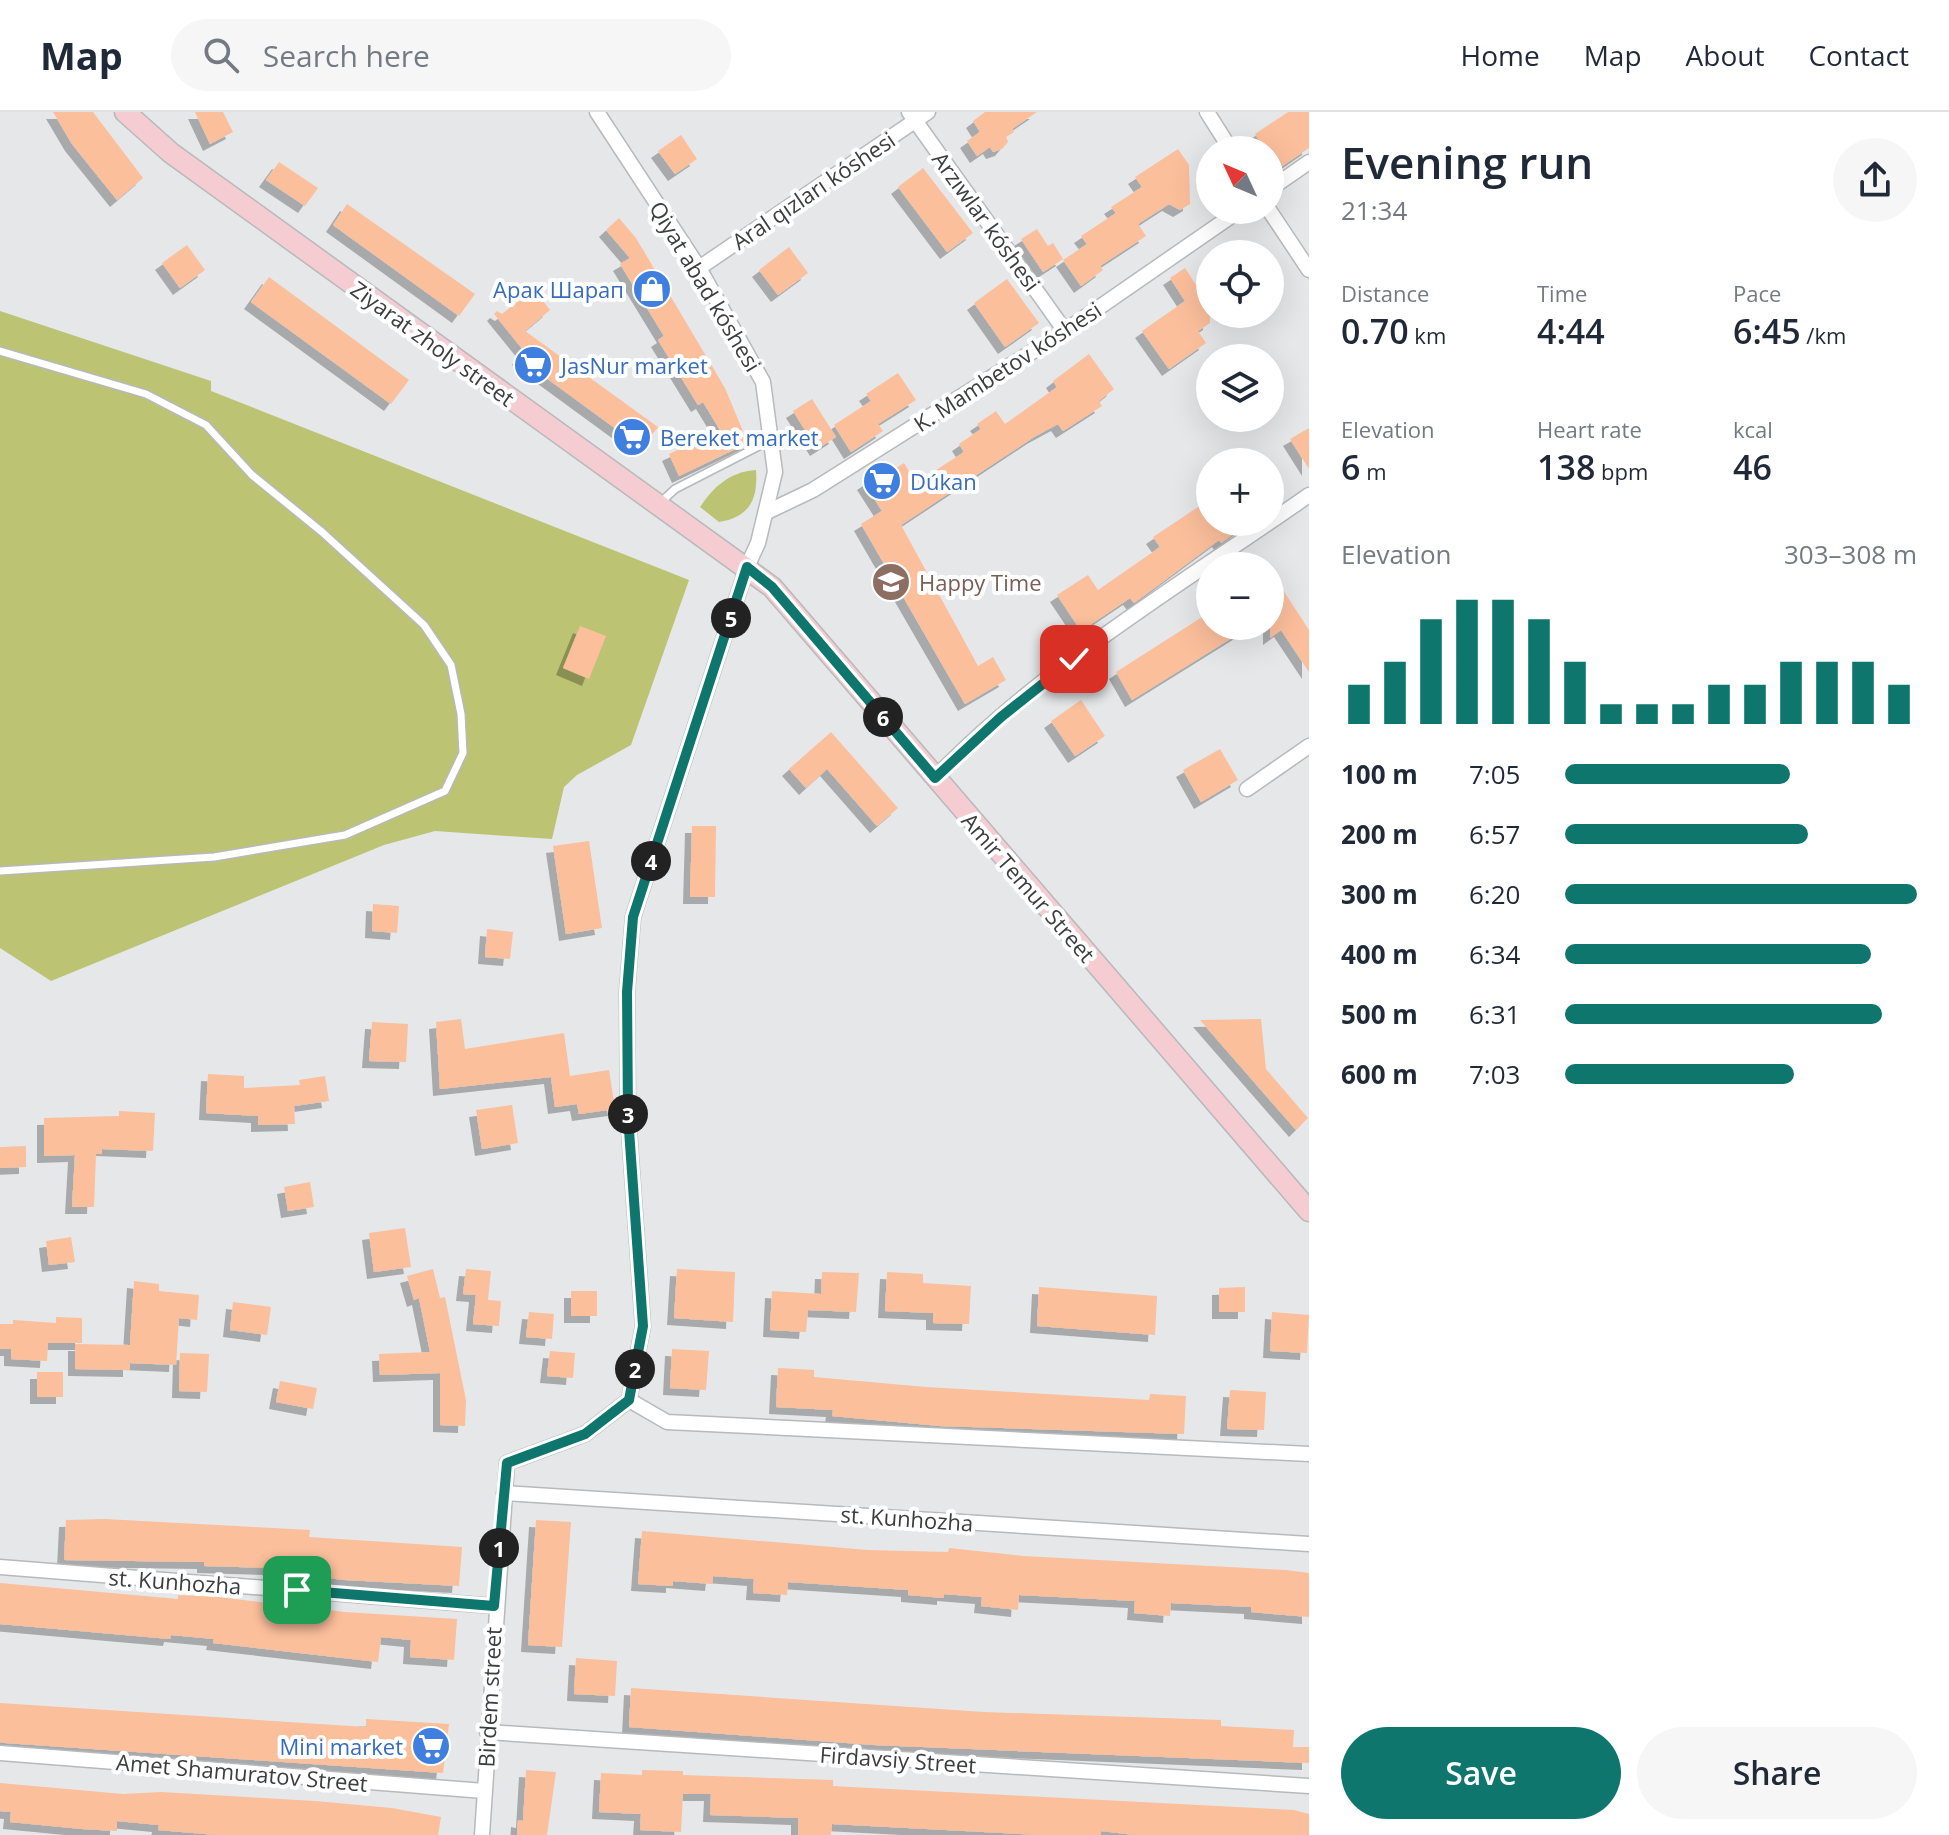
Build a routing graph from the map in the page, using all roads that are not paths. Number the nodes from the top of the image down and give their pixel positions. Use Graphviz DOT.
graph roads {
  1 [pos="125,112"];
  2 [pos="597,112"];
  3 [pos="1207,112"];
  4 [pos="917,115"];
  5 [pos="1222,136"];
  6 [pos="1309,162"];
  7 [pos="1284,179"];
  8 [pos="1220,224"];
  9 [pos="1278,224"];
  10 [pos="699,268"];
  11 [pos="1309,270"];
  12 [pos="1065,331"];
  13 [pos="0,351"];
  14 [pos="761,445"];
  15 [pos="1309,495"];
  16 [pos="659,505"];
  17 [pos="767,512"];
  18 [pos="747,567"];
  19 [pos="1309,746"];
  20 [pos="935,778"];
  21 [pos="1247,789"];
  22 [pos="0,871"];
  23 [pos="1309,1211"];
  24 [pos="629,1400"];
  25 [pos="1309,1454"];
  26 [pos="504,1493"];
  27 [pos="1309,1544"];
  28 [pos="0,1567"];
  29 [pos="494,1606"];
  30 [pos="487,1732"];
  31 [pos="0,1753"];
  32 [pos="1309,1786"];
  33 [pos="484,1791"];
  34 [pos="482,1835"];
  1 -- 16 [label="street, Ziyarat zholy street"];
  2 -- 10 [label="street, Qiyat abad kóshesi"];
  3 -- 5 [label="street"];
  4 -- 10 [label="street, Aral qızları kóshesi"];
  4 -- 12 [label="street, Arzıwlar kóshesi"];
  6 -- 7 [label="street"];
  8 -- 12 [label="street, K. Mambetov kóshesi"];
  9 -- 11 [label="street"];
  10 -- 17 [label="street, Qiyat abad kóshesi"];
  12 -- 17 [label="street, K. Mambetov kóshesi"];
  13 -- 22 [label="lane"];
  14 -- 16 [label="lane"];
  15 -- 20 [label="street"];
  16 -- 18 [label="street, Ziyarat zholy street"];
  17 -- 18 [label="street, Qiyat abad kóshesi"];
  18 -- 20 [label="street, Amir Temur Street"];
  18 -- 24 [label="street, Qiyat abad kóshesi"];
  19 -- 21 [label="street"];
  20 -- 23 [label="street, Amir Temur Street"];
  24 -- 25 [label="street"];
  24 -- 26 [label="street, Birdem street"];
  26 -- 27 [label="street, st. Kunhozha"];
  26 -- 29 [label="street, Birdem street"];
  28 -- 29 [label="street, st. Kunhozha"];
  29 -- 30 [label="street, Birdem street"];
  30 -- 32 [label="street, Firdavsiy Street"];
  30 -- 33 [label="street, Birdem street"];
  31 -- 33 [label="street, Amet Shamuratov Street"];
  33 -- 34 [label="street, Birdem street"];
}
